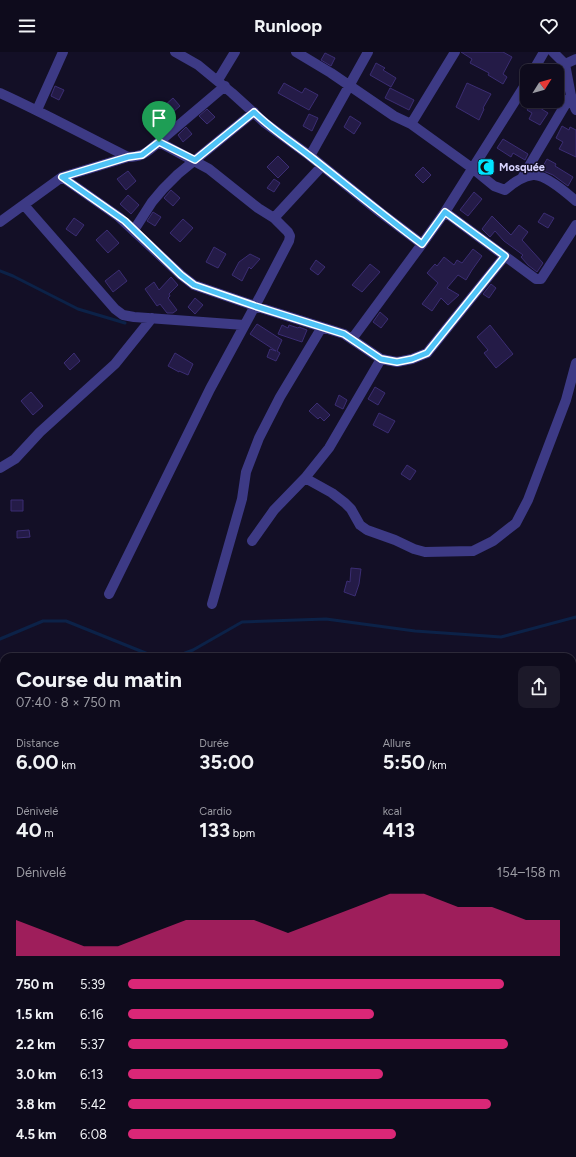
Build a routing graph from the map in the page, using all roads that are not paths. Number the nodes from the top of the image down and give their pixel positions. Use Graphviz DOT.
graph roads {
  1 [pos="64,52"];
  2 [pos="175,52"];
  3 [pos="235,52"];
  4 [pos="296,52"];
  5 [pos="368,52"];
  6 [pos="455,52"];
  7 [pos="544,52"];
  8 [pos="553,52"];
  9 [pos="576,59"];
  10 [pos="537,64"];
  11 [pos="565,64"];
  12 [pos="221,83"];
  13 [pos="349,86"];
  14 [pos="0,93"];
  15 [pos="520,93"];
  16 [pos="570,95"];
  17 [pos="37,110"];
  18 [pos="576,110"];
  19 [pos="254,112"];
  20 [pos="411,124"];
  21 [pos="159,142"];
  22 [pos="310,156"];
  23 [pos="128,157"];
  24 [pos="195,160"];
  25 [pos="322,166"];
  26 [pos="472,168"];
  27 [pos="62,177"];
  28 [pos="522,178"];
  29 [pos="576,201"];
  30 [pos="24,205"];
  31 [pos="445,212"];
  32 [pos="274,218"];
  33 [pos="0,222"];
  34 [pos="576,225"];
  35 [pos="134,230"];
  36 [pos="422,244"];
  37 [pos="505,256"];
  38 [pos="255,306"];
  39 [pos="152,318"];
  40 [pos="244,325"];
  41 [pos="322,327"];
  42 [pos="352,339"];
  43 [pos="381,359"];
  44 [pos="576,363"];
  45 [pos="0,468"];
  46 [pos="305,478"];
  47 [pos="252,541"];
  48 [pos="109,594"];
  49 [pos="212,604"];
  1 -- 17 [label="street"];
  2 -- 12 [label="street"];
  3 -- 12 [label="street"];
  4 -- 13 [label="street"];
  5 -- 13 [label="street"];
  6 -- 20 [label="street"];
  7 -- 10 [label="street"];
  8 -- 11 [label="street"];
  9 -- 11 [label="street"];
  11 -- 16 [label="street"];
  12 -- 19 [label="street"];
  12 -- 21 [label="street"];
  13 -- 20 [label="street"];
  13 -- 22 [label="street"];
  14 -- 17 [label="street"];
  15 -- 26 [label="street"];
  16 -- 18 [label="street"];
  16 -- 28 [label="street"];
  17 -- 23 [label="street"];
  19 -- 22 [label="street"];
  19 -- 24 [label="street"];
  20 -- 26 [label="street"];
  21 -- 23 [label="street"];
  21 -- 24 [label="street"];
  22 -- 25 [label="street"];
  23 -- 27 [label="street"];
  24 -- 32 [label="street"];
  24 -- 35 [label="street"];
  25 -- 32 [label="street"];
  25 -- 36 [label="street"];
  26 -- 28 [label="street"];
  26 -- 31 [label="street"];
  27 -- 30 [label="street"];
  27 -- 35 [label="street"];
  28 -- 29 [label="street"];
  30 -- 33 [label="street"];
  30 -- 39 [label="street"];
  31 -- 36 [label="street"];
  31 -- 37 [label="street"];
  32 -- 38 [label="street"];
  34 -- 37 [label="street"];
  35 -- 38 [label="street"];
  36 -- 42 [label="street"];
  37 -- 43 [label="street"];
  38 -- 40 [label="street"];
  38 -- 41 [label="street"];
  39 -- 40 [label="street"];
  39 -- 45 [label="street"];
  40 -- 48 [label="street"];
  41 -- 42 [label="street"];
  41 -- 49 [label="street"];
  42 -- 43 [label="street"];
  43 -- 46 [label="street"];
  44 -- 46 [label="street"];
  46 -- 47 [label="street"];
}
